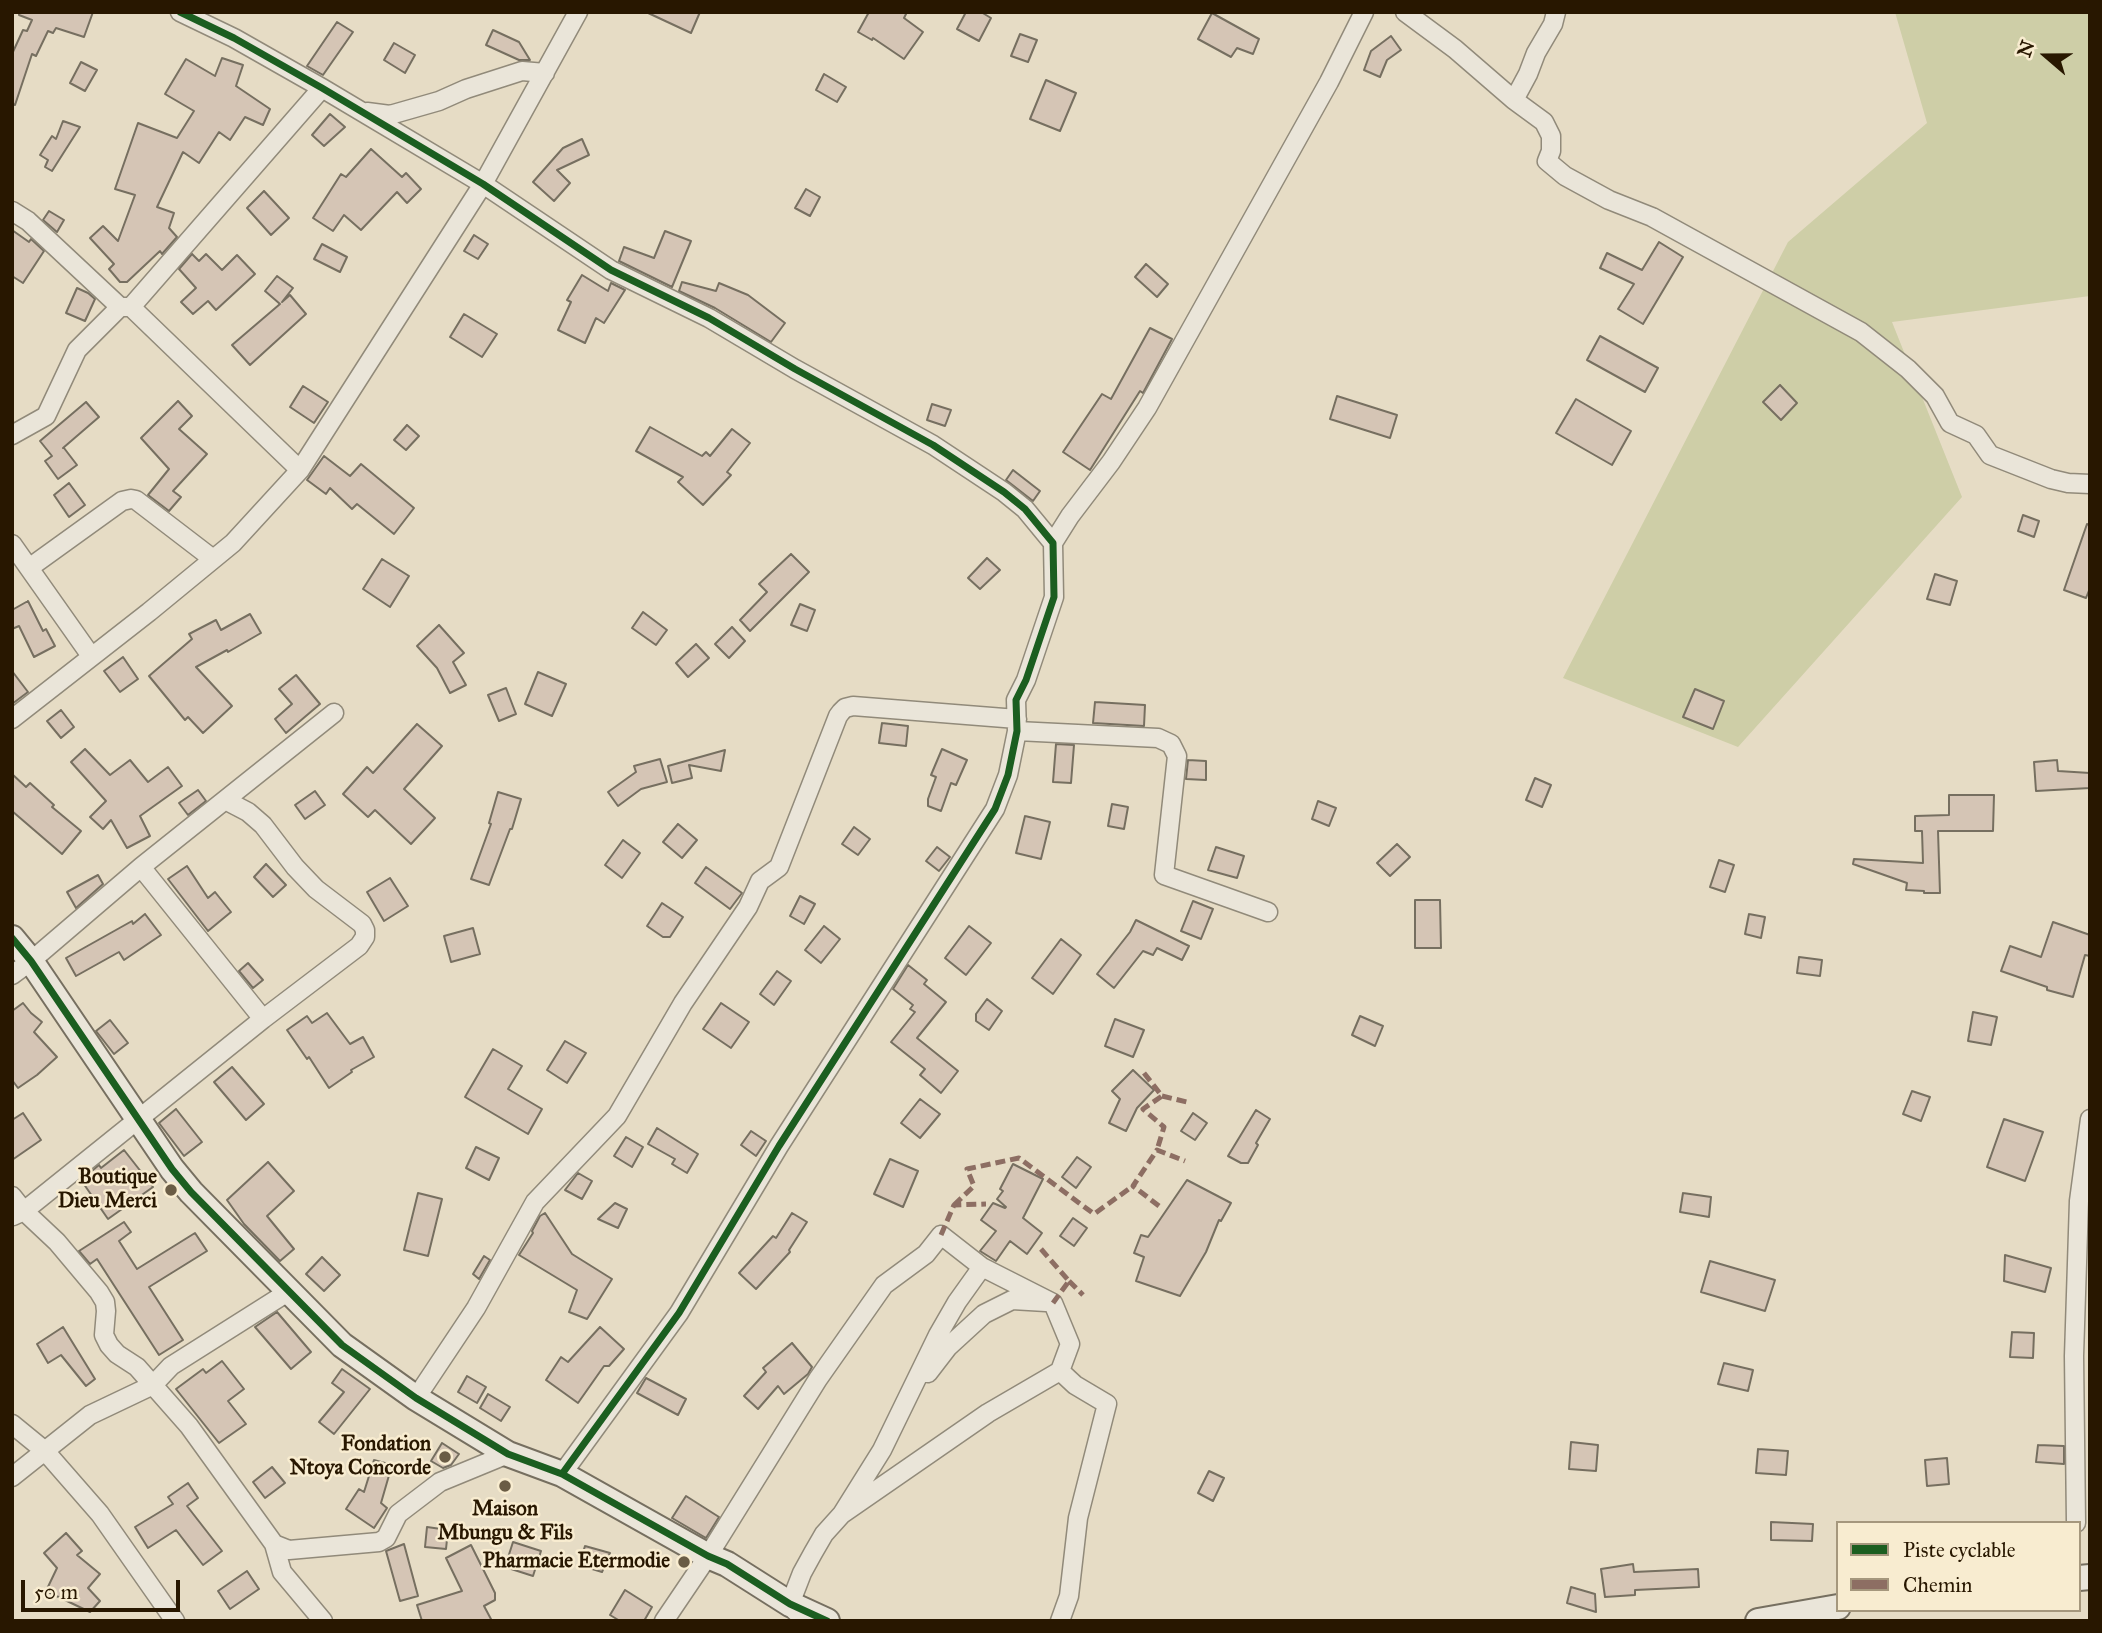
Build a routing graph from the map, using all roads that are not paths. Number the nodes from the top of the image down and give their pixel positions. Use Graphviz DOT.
graph roads {
  1 [pos="180,12"];
  2 [pos="578,12"];
  3 [pos="1364,12"];
  4 [pos="1405,12"];
  5 [pos="1556,12"];
  6 [pos="545,73"];
  7 [pos="322,88"];
  8 [pos="1514,100"];
  9 [pos="363,112"];
  10 [pos="483,184"];
  11 [pos="12,211"];
  12 [pos="125,307"];
  13 [pos="12,435"];
  14 [pos="300,470"];
  15 [pos="2090,484"];
  16 [pos="1053,542"];
  17 [pos="12,544"];
  18 [pos="214,559"];
  19 [pos="29,568"];
  20 [pos="91,656"];
  21 [pos="334,713"];
  22 [pos="12,719"];
  23 [pos="1017,725"];
  24 [pos="225,800"];
  25 [pos="141,867"];
  26 [pos="1268,912"];
  27 [pos="12,938"];
  28 [pos="22,968"];
  29 [pos="263,1019"];
  30 [pos="2090,1119"];
  31 [pos="137,1120"];
  32 [pos="12,1196"];
  33 [pos="18,1213"];
  34 [pos="982,1267"];
  35 [pos="288,1292"];
  36 [pos="1053,1303"];
  37 [pos="1060,1371"];
  38 [pos="153,1385"];
  39 [pos="415,1398"];
  40 [pos="905,1403"];
  41 [pos="12,1424"];
  42 [pos="45,1451"];
  43 [pos="508,1454"];
  44 [pos="562,1474"];
  45 [pos="12,1477"];
  46 [pos="842,1514"];
  47 [pos="2076,1521"];
  48 [pos="274,1544"];
  49 [pos="708,1556"];
  50 [pos="1836,1608"];
  51 [pos="796,1612"];
  52 [pos="1809,1616"];
  53 [pos="175,1621"];
  54 [pos="323,1621"];
  55 [pos="664,1621"];
  56 [pos="827,1621"];
  57 [pos="1060,1621"];
  58 [pos="1758,1621"];
  1 -- 7 [label="street"];
  2 -- 6 [label="street"];
  3 -- 16 [label="street"];
  4 -- 8 [label="street"];
  5 -- 8 [label="street"];
  6 -- 9 [label="street"];
  6 -- 10 [label="street"];
  7 -- 9 [label="street"];
  7 -- 12 [label="street"];
  8 -- 15 [label="street"];
  9 -- 10 [label="street"];
  10 -- 14 [label="street"];
  10 -- 16 [label="street"];
  11 -- 12 [label="street"];
  12 -- 13 [label="street"];
  12 -- 14 [label="street"];
  14 -- 18 [label="street"];
  16 -- 23 [label="street"];
  17 -- 19 [label="street"];
  18 -- 19 [label="street"];
  18 -- 20 [label="street"];
  19 -- 20 [label="street"];
  20 -- 22 [label="street"];
  21 -- 24 [label="street"];
  23 -- 26 [label="street"];
  23 -- 39 [label="street"];
  23 -- 44 [label="street"];
  24 -- 25 [label="street"];
  24 -- 29 [label="street"];
  25 -- 28 [label="street"];
  25 -- 29 [label="street"];
  27 -- 28 [label="street"];
  28 -- 31 [label="street"];
  29 -- 31 [label="street"];
  30 -- 47 [label="street"];
  31 -- 33 [label="street"];
  31 -- 35 [label="street"];
  32 -- 33 [label="street"];
  33 -- 38 [label="street"];
  34 -- 36 [label="street"];
  34 -- 40 [label="street"];
  34 -- 49 [label="street"];
  35 -- 38 [label="street"];
  35 -- 39 [label="street"];
  36 -- 37 [label="street"];
  36 -- 40 [label="street"];
  37 -- 46 [label="street"];
  37 -- 57 [label="street"];
  38 -- 42 [label="street"];
  38 -- 48 [label="street"];
  39 -- 43 [label="street"];
  40 -- 46 [label="street"];
  41 -- 42 [label="street"];
  42 -- 45 [label="street"];
  42 -- 53 [label="street"];
  43 -- 44 [label="street"];
  43 -- 48 [label="street"];
  44 -- 49 [label="street"];
  46 -- 51 [label="street"];
  48 -- 54 [label="street"];
  49 -- 51 [label="street"];
  49 -- 55 [label="street"];
  50 -- 52 [label="street"];
  51 -- 56 [label="street"];
  52 -- 58 [label="street"];
}
